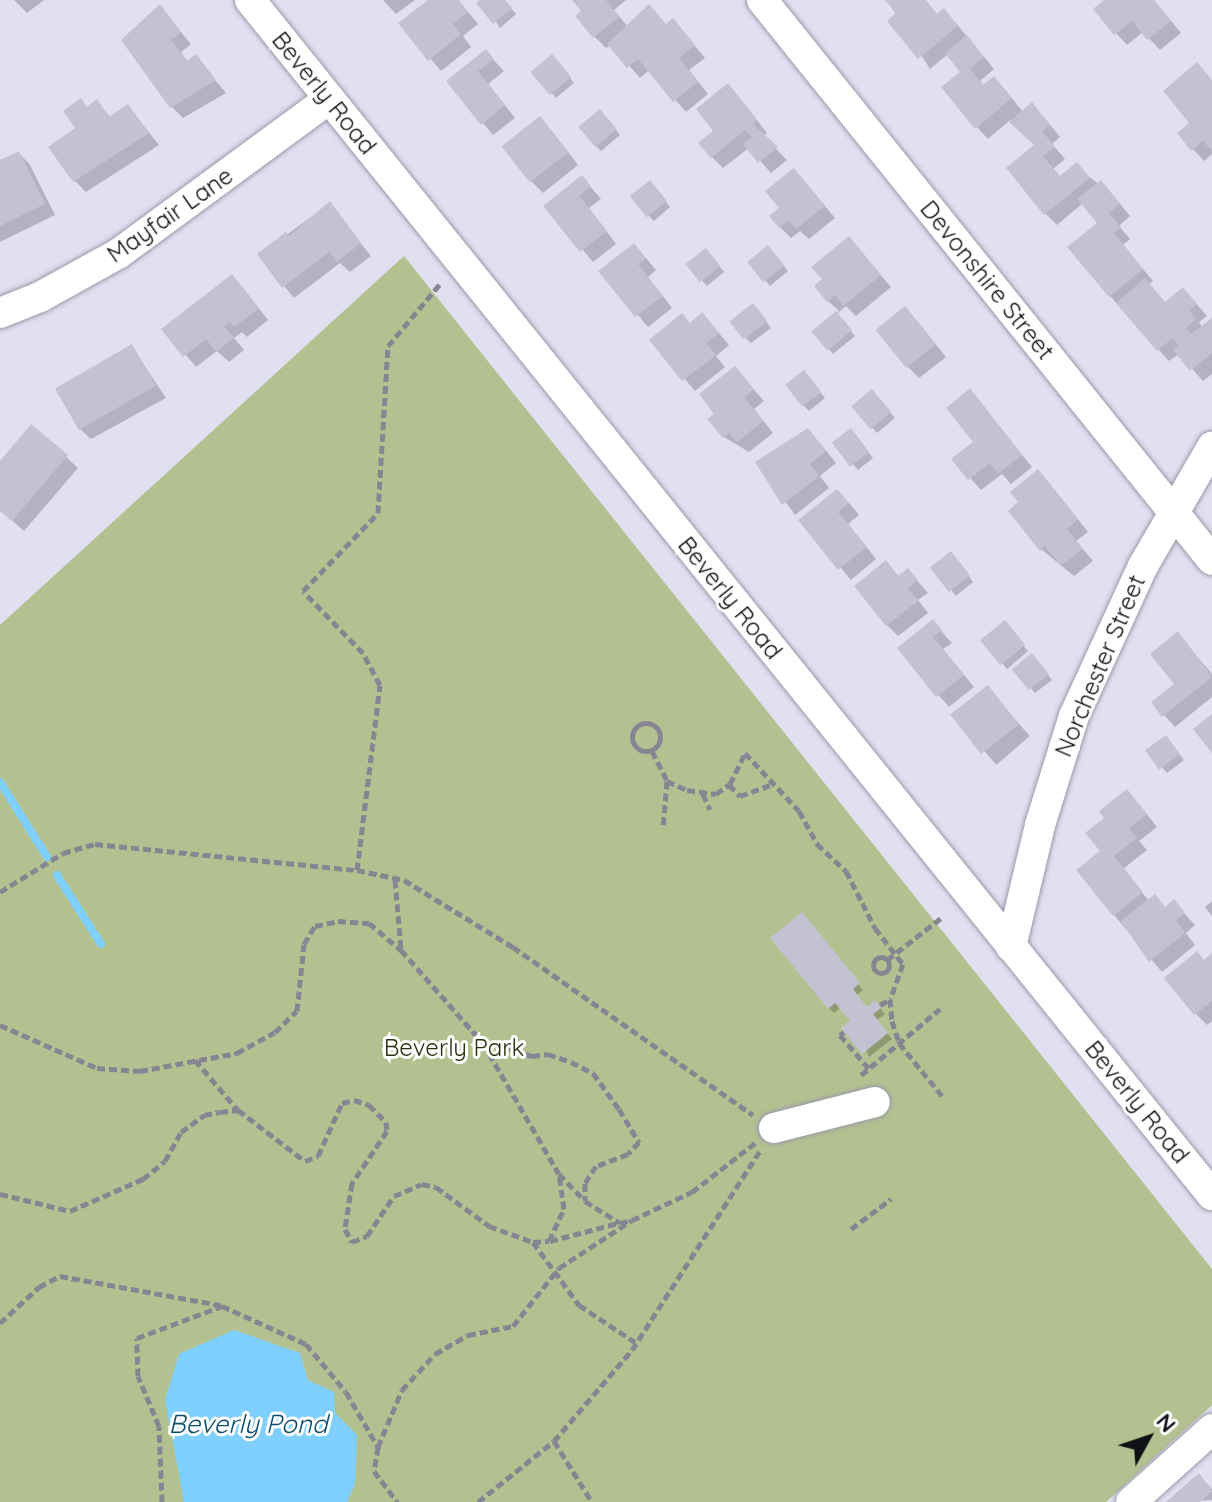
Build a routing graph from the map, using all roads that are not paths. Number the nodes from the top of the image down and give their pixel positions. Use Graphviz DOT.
graph roads {
  1 [pos="250,0"];
  2 [pos="762,0"];
  3 [pos="329,99"];
  4 [pos="0,313"];
  5 [pos="1212,447"];
  6 [pos="1174,511"];
  7 [pos="1212,560"];
  8 [pos="1011,947"];
  9 [pos="866,1090"];
  10 [pos="774,1128"];
  11 [pos="1212,1195"];
  12 [pos="1212,1429"];
  13 [pos="1131,1502"];
  1 -- 3 [label="street, Beverly Road"];
  2 -- 6 [label="street, Devonshire Street"];
  3 -- 4 [label="street, Mayfair Lane"];
  3 -- 8 [label="street, Beverly Road"];
  5 -- 6 [label="street, Norchester Street"];
  6 -- 7 [label="street, Devonshire Street"];
  6 -- 8 [label="street, Norchester Street"];
  8 -- 11 [label="street, Beverly Road"];
  9 -- 10 [label="street"];
  12 -- 13 [label="street"];
}
